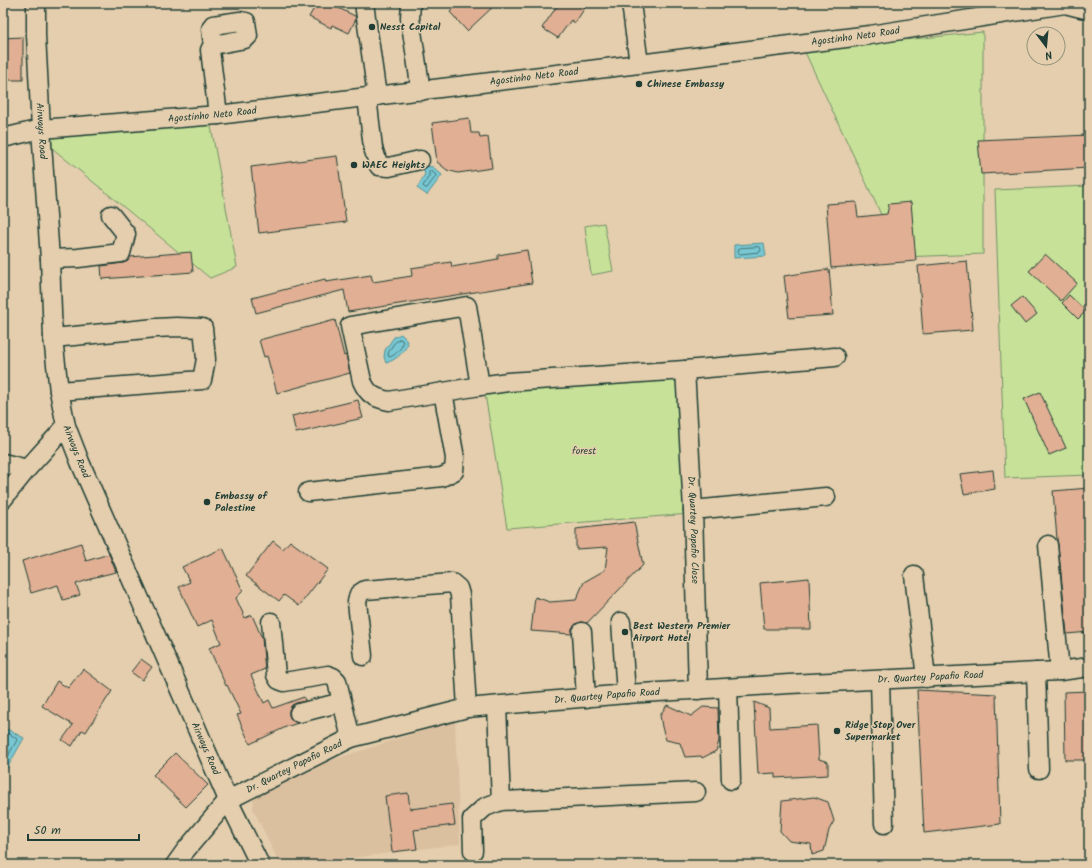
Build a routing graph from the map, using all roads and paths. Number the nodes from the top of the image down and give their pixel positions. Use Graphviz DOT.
graph roads {
  1 [pos="36,3"];
  2 [pos="364,3"];
  3 [pos="411,3"];
  4 [pos="631,3"];
  5 [pos="1065,3"];
  6 [pos="1089,10"];
  7 [pos="213,44"];
  8 [pos="639,64"];
  9 [pos="421,91"];
  10 [pos="372,96"];
  11 [pos="218,115"];
  12 [pos="40,129"];
  13 [pos="3,138"];
  14 [pos="420,160"];
  15 [pos="111,215"];
  16 [pos="50,259"];
  17 [pos="53,338"];
  18 [pos="835,357"];
  19 [pos="685,370"];
  20 [pos="480,386"];
  21 [pos="59,391"];
  22 [pos="443,392"];
  23 [pos="66,426"];
  24 [pos="3,463"];
  25 [pos="27,469"];
  26 [pos="308,492"];
  27 [pos="826,497"];
  28 [pos="3,498"];
  29 [pos="693,510"];
  30 [pos="1048,546"];
  31 [pos="914,574"];
  32 [pos="271,622"];
  33 [pos="621,622"];
  34 [pos="582,632"];
  35 [pos="363,656"];
  36 [pos="1089,667"];
  37 [pos="1060,671"];
  38 [pos="1036,672"];
  39 [pos="926,678"];
  40 [pos="880,680"];
  41 [pos="728,688"];
  42 [pos="698,690"];
  43 [pos="626,694"];
  44 [pos="586,698"];
  45 [pos="342,702"];
  46 [pos="497,706"];
  47 [pos="467,708"];
  48 [pos="299,713"];
  49 [pos="351,738"];
  50 [pos="1038,769"];
  51 [pos="731,780"];
  52 [pos="696,792"];
  53 [pos="228,800"];
  54 [pos="501,801"];
  55 [pos="884,824"];
  56 [pos="473,851"];
  57 [pos="175,865"];
  58 [pos="260,865"];
  1 -- 12 [label="street, Airways Road"];
  2 -- 10 [label="street"];
  3 -- 9 [label="street"];
  4 -- 8 [label="street"];
  5 -- 6 [label="street, Agostinho Neto Road"];
  5 -- 8 [label="street, Agostinho Neto Road"];
  7 -- 11 [label="street"];
  8 -- 9 [label="street, Agostinho Neto Road"];
  9 -- 10 [label="street, Agostinho Neto Road"];
  10 -- 11 [label="street, Agostinho Neto Road"];
  10 -- 14 [label="street"];
  11 -- 12 [label="street, Agostinho Neto Road"];
  12 -- 13 [label="street, Agostinho Neto Road"];
  12 -- 16 [label="street, Airways Road"];
  15 -- 16 [label="street"];
  16 -- 17 [label="street, Airways Road"];
  17 -- 21 [label="street, Airways Road"];
  17 -- 21 [label="street"];
  18 -- 19 [label="street"];
  19 -- 20 [label="street"];
  19 -- 29 [label="street, Dr. Quartey Papafio Close"];
  20 -- 22 [label="street"];
  20 -- 22 [label="street"];
  21 -- 23 [label="street, Airways Road"];
  22 -- 26 [label="street"];
  23 -- 25 [label="street"];
  23 -- 53 [label="street, Airways Road"];
  24 -- 25 [label="street"];
  25 -- 28 [label="street"];
  27 -- 29 [label="street"];
  29 -- 42 [label="street, Dr. Quartey Papafio Close"];
  30 -- 37 [label="street"];
  31 -- 39 [label="street"];
  32 -- 45 [label="street"];
  33 -- 43 [label="street"];
  34 -- 44 [label="street"];
  35 -- 47 [label="street"];
  36 -- 37 [label="street, Dr. Quartey Papafio Road"];
  37 -- 38 [label="street, Dr. Quartey Papafio Road"];
  38 -- 39 [label="street, Dr. Quartey Papafio Road"];
  38 -- 50 [label="street"];
  39 -- 40 [label="street, Dr. Quartey Papafio Road"];
  40 -- 41 [label="street, Dr. Quartey Papafio Road"];
  40 -- 55 [label="street"];
  41 -- 42 [label="street, Dr. Quartey Papafio Road"];
  41 -- 51 [label="street"];
  42 -- 43 [label="street, Dr. Quartey Papafio Road"];
  43 -- 44 [label="street, Dr. Quartey Papafio Road"];
  44 -- 46 [label="street, Dr. Quartey Papafio Road"];
  45 -- 48 [label="street"];
  45 -- 49 [label="street"];
  46 -- 47 [label="street, Dr. Quartey Papafio Road"];
  46 -- 54 [label="street"];
  47 -- 49 [label="street, Dr. Quartey Papafio Road"];
  49 -- 53 [label="street, Dr. Quartey Papafio Road"];
  52 -- 54 [label="street"];
  53 -- 57 [label="street, Dr. Quartey Papafio Road"];
  53 -- 58 [label="street, Airways Road"];
  54 -- 56 [label="street"];
}
